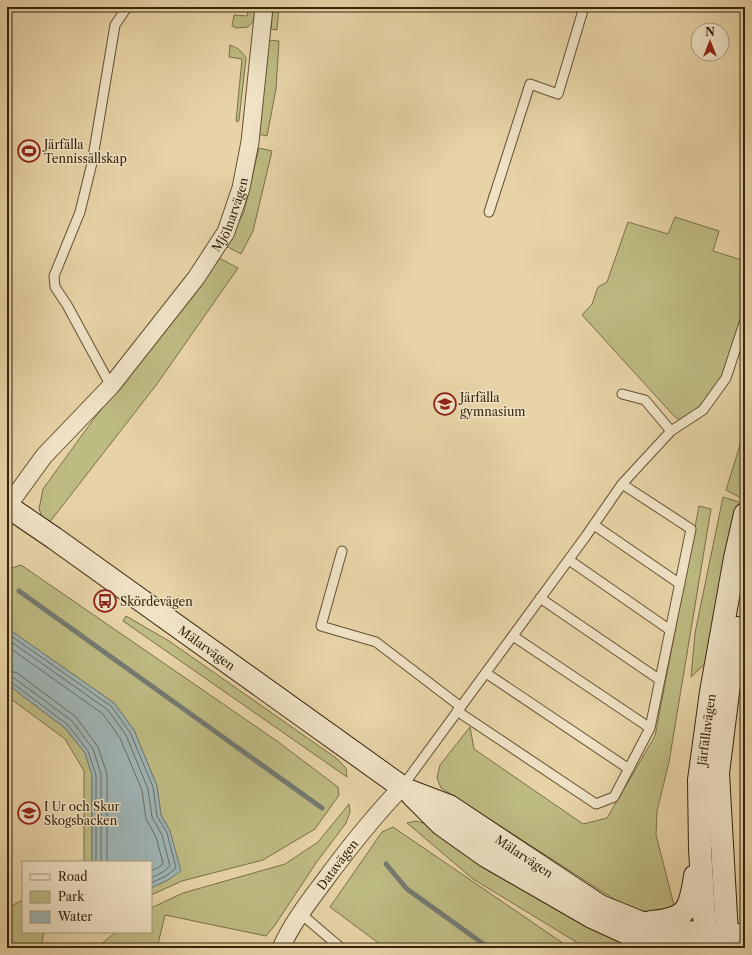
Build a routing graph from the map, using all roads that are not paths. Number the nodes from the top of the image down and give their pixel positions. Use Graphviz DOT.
graph roads {
  1 [pos="127,7"];
  2 [pos="264,7"];
  3 [pos="584,7"];
  4 [pos="741,7"];
  5 [pos="745,8"];
  6 [pos="489,212"];
  7 [pos="745,320"];
  8 [pos="111,386"];
  9 [pos="622,394"];
  10 [pos="671,431"];
  11 [pos="622,484"];
  12 [pos="7,506"];
  13 [pos="745,516"];
  14 [pos="594,525"];
  15 [pos="342,552"];
  16 [pos="569,560"];
  17 [pos="745,577"];
  18 [pos="680,584"];
  19 [pos="540,598"];
  20 [pos="670,630"];
  21 [pos="513,636"];
  22 [pos="486,673"];
  23 [pos="660,680"];
  24 [pos="459,709"];
  25 [pos="650,728"];
  26 [pos="629,769"];
  27 [pos="404,789"];
  28 [pos="700,849"];
  29 [pos="300,914"];
  30 [pos="634,928"];
  31 [pos="705,941"];
  32 [pos="735,941"];
  33 [pos="334,946"];
  34 [pos="280,948"];
  35 [pos="652,948"];
  36 [pos="688,948"];
  1 -- 8 [label="lane"];
  2 -- 8 [label="street, Mjölnarvägen"];
  3 -- 6 [label="lane"];
  4 -- 5 [label="lane"];
  7 -- 10 [label="lane"];
  8 -- 12 [label="street, Mjölnarvägen"];
  9 -- 10 [label="lane"];
  10 -- 11 [label="lane"];
  11 -- 14 [label="lane"];
  11 -- 18 [label="lane"];
  12 -- 27 [label="street, Mälarvägen"];
  13 -- 28 [label="street, Järfällavägen"];
  14 -- 16 [label="lane"];
  14 -- 18 [label="lane"];
  15 -- 24 [label="lane"];
  16 -- 19 [label="lane"];
  16 -- 20 [label="lane"];
  17 -- 32 [label="street, Järfällavägen"];
  18 -- 20 [label="lane"];
  19 -- 21 [label="lane"];
  19 -- 23 [label="lane"];
  20 -- 23 [label="lane"];
  21 -- 22 [label="lane"];
  21 -- 25 [label="lane"];
  22 -- 24 [label="lane"];
  22 -- 26 [label="lane"];
  23 -- 25 [label="lane"];
  24 -- 26 [label="lane"];
  24 -- 27 [label="lane"];
  25 -- 26 [label="lane"];
  27 -- 29 [label="street, Datavägen"];
  27 -- 30 [label="street, Mälarvägen"];
  28 -- 30 [label="street, Mälarvägen"];
  28 -- 31 [label="street, Järfällavägen"];
  29 -- 33 [label="lane"];
  29 -- 34 [label="street, Datavägen"];
  30 -- 31 [label="street, Mälarvägen"];
  30 -- 35 [label="street"];
  30 -- 36 [label="street"];
  31 -- 32 [label="street, Mälarvägen"];
}
